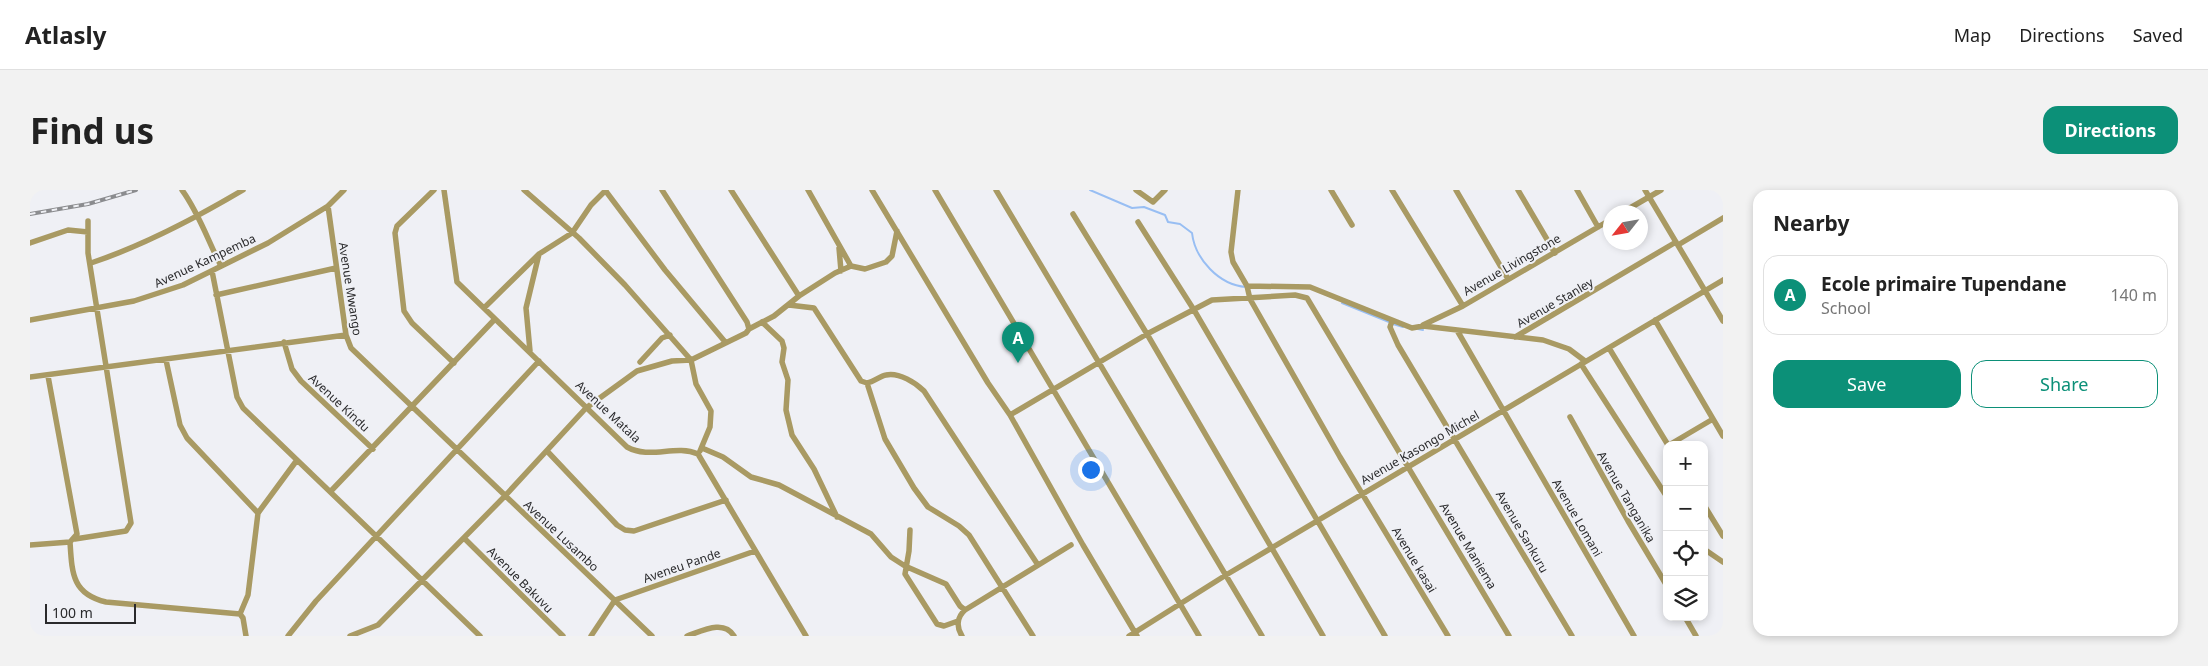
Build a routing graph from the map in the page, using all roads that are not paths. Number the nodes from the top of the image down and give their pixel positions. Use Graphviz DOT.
graph roads {
  1 [pos="182,190"];
  2 [pos="243,190"];
  3 [pos="344,190"];
  4 [pos="434,190"];
  5 [pos="444,190"];
  6 [pos="524,190"];
  7 [pos="606,190"];
  8 [pos="662,190"];
  9 [pos="731,190"];
  10 [pos="808,190"];
  11 [pos="872,190"];
  12 [pos="935,190"];
  13 [pos="996,190"];
  14 [pos="1136,190"];
  15 [pos="1165,190"];
  16 [pos="1238,190"];
  17 [pos="1331,190"];
  18 [pos="1392,190"];
  19 [pos="1456,190"];
  20 [pos="1518,190"];
  21 [pos="1577,190"];
  22 [pos="1645,190"];
  23 [pos="1661,190"];
  24 [pos="1649,197"];
  25 [pos="1635,205"];
  26 [pos="328,206"];
  27 [pos="1073,214"];
  28 [pos="199,216"];
  29 [pos="1723,218"];
  30 [pos="88,221"];
  31 [pos="1138,222"];
  32 [pos="1603,224"];
  33 [pos="1352,225"];
  34 [pos="1598,227"];
  35 [pos="897,231"];
  36 [pos="88,232"];
  37 [pos="572,233"];
  38 [pos="838,242"];
  39 [pos="30,243"];
  40 [pos="1677,244"];
  41 [pos="1555,253"];
  42 [pos="539,254"];
  43 [pos="91,263"];
  44 [pos="221,266"];
  45 [pos="851,266"];
  46 [pos="336,268"];
  47 [pos="212,271"];
  48 [pos="841,271"];
  49 [pos="1508,279"];
  50 [pos="1723,280"];
  51 [pos="1247,289"];
  52 [pos="1705,291"];
  53 [pos="216,295"];
  54 [pos="799,296"];
  55 [pos="1250,299"];
  56 [pos="789,305"];
  57 [pos="1463,306"];
  58 [pos="97,308"];
  59 [pos="484,308"];
  60 [pos="1194,310"];
  61 [pos="495,319"];
  62 [pos="30,320"];
  63 [pos="1655,320"];
  64 [pos="1723,321"];
  65 [pos="762,322"];
  66 [pos="1391,324"];
  67 [pos="1422,326"];
  68 [pos="749,329"];
  69 [pos="1458,332"];
  70 [pos="670,334"];
  71 [pos="1147,334"];
  72 [pos="346,335"];
  73 [pos="1515,337"];
  74 [pos="284,342"];
  75 [pos="726,343"];
  76 [pos="1609,348"];
  77 [pos="227,351"];
  78 [pos="530,351"];
  79 [pos="166,360"];
  80 [pos="691,360"];
  81 [pos="539,361"];
  82 [pos="640,362"];
  83 [pos="1100,362"];
  84 [pos="1583,362"];
  85 [pos="454,363"];
  86 [pos="106,368"];
  87 [pos="48,376"];
  88 [pos="30,378"];
  89 [pos="867,384"];
  90 [pos="1054,389"];
  91 [pos="414,406"];
  92 [pos="586,408"];
  93 [pos="1503,411"];
  94 [pos="1010,415"];
  95 [pos="1570,418"];
  96 [pos="1713,419"];
  97 [pos="1723,436"];
  98 [pos="1456,439"];
  99 [pos="1667,441"];
  100 [pos="1676,441"];
  101 [pos="702,448"];
  102 [pos="373,449"];
  103 [pos="458,450"];
  104 [pos="548,451"];
  105 [pos="698,454"];
  106 [pos="297,460"];
  107 [pos="1409,466"];
  108 [pos="331,491"];
  109 [pos="1663,491"];
  110 [pos="1362,493"];
  111 [pos="504,497"];
  112 [pos="726,500"];
  113 [pos="1708,512"];
  114 [pos="258,513"];
  115 [pos="836,517"];
  116 [pos="1318,520"];
  117 [pos="910,530"];
  118 [pos="377,535"];
  119 [pos="1723,536"];
  120 [pos="464,538"];
  121 [pos="73,541"];
  122 [pos="30,545"];
  123 [pos="1072,545"];
  124 [pos="1271,548"];
  125 [pos="755,551"];
  126 [pos="1708,552"];
  127 [pos="1723,562"];
  128 [pos="1038,565"];
  129 [pos="905,566"];
  130 [pos="1226,574"];
  131 [pos="1663,579"];
  132 [pos="422,581"];
  133 [pos="1003,587"];
  134 [pos="615,600"];
  135 [pos="1181,604"];
  136 [pos="965,610"];
  137 [pos="240,614"];
  138 [pos="958,621"];
  139 [pos="1687,621"];
  140 [pos="1136,634"];
  141 [pos="1030,635"];
  142 [pos="246,636"];
  143 [pos="288,636"];
  144 [pos="350,636"];
  145 [pos="480,636"];
  146 [pos="563,636"];
  147 [pos="591,636"];
  148 [pos="652,636"];
  149 [pos="687,636"];
  150 [pos="734,636"];
  151 [pos="806,636"];
  152 [pos="962,636"];
  153 [pos="1129,636"];
  154 [pos="1199,636"];
  155 [pos="1262,636"];
  156 [pos="1323,636"];
  157 [pos="1385,636"];
  158 [pos="1448,636"];
  159 [pos="1509,636"];
  160 [pos="1572,636"];
  161 [pos="1634,636"];
  162 [pos="1696,636"];
  1 -- 28 [label="street"];
  2 -- 28 [label="street"];
  3 -- 26 [label="street, Avenue Kampemba"];
  4 -- 85 [label="street"];
  5 -- 59 [label="street, Avenue Matala"];
  6 -- 37 [label="street"];
  7 -- 37 [label="street"];
  7 -- 75 [label="street"];
  8 -- 68 [label="street"];
  9 -- 54 [label="street"];
  10 -- 38 [label="street"];
  11 -- 35 [label="street"];
  12 -- 90 [label="street"];
  13 -- 83 [label="street"];
  14 -- 15 [label="street"];
  16 -- 51 [label="street, Avenue kasai"];
  17 -- 33 [label="street"];
  18 -- 57 [label="street"];
  19 -- 49 [label="street"];
  20 -- 41 [label="street"];
  21 -- 34 [label="street"];
  22 -- 24 [label="street"];
  23 -- 24 [label="street"];
  24 -- 25 [label="street"];
  24 -- 40 [label="street"];
  26 -- 44 [label="street, Avenue Kampemba"];
  26 -- 46 [label="street, Avenue Mwango"];
  27 -- 71 [label="street"];
  28 -- 43 [label="street"];
  28 -- 44 [label="street"];
  29 -- 40 [label="street, Avenue Stanley"];
  30 -- 36 [label="street"];
  31 -- 60 [label="street"];
  32 -- 34 [label="street, Avenue Livingstone"];
  34 -- 41 [label="street, Avenue Livingstone"];
  35 -- 45 [label="street"];
  35 -- 94 [label="street"];
  36 -- 39 [label="street"];
  36 -- 43 [label="street"];
  37 -- 42 [label="street"];
  37 -- 70 [label="street"];
  38 -- 45 [label="street"];
  38 -- 48 [label="street"];
  40 -- 52 [label="street"];
  40 -- 73 [label="street, Avenue Stanley"];
  41 -- 49 [label="street, Avenue Livingstone"];
  42 -- 59 [label="street"];
  42 -- 78 [label="street"];
  43 -- 58 [label="street"];
  44 -- 47 [label="street, Avenue Kampemba"];
  45 -- 48 [label="street"];
  46 -- 53 [label="street"];
  46 -- 72 [label="street, Avenue Mwango"];
  47 -- 53 [label="street"];
  47 -- 58 [label="street, Avenue Kampemba"];
  48 -- 54 [label="street"];
  49 -- 57 [label="street, Avenue Livingstone"];
  50 -- 52 [label="street, Avenue Kasongo Michel"];
  51 -- 55 [label="street, Avenue kasai"];
  51 -- 66 [label="street"];
  52 -- 63 [label="street, Avenue Kasongo Michel"];
  52 -- 64 [label="street"];
  53 -- 77 [label="street"];
  54 -- 56 [label="street"];
  55 -- 60 [label="street"];
  55 -- 107 [label="street, Avenue Maniema"];
  55 -- 110 [label="street, Avenue kasai"];
  56 -- 65 [label="street"];
  56 -- 89 [label="street"];
  57 -- 67 [label="street, Avenue Livingstone"];
  58 -- 62 [label="street, Avenue Kampemba"];
  58 -- 86 [label="street"];
  59 -- 61 [label="street, Avenue Matala"];
  60 -- 71 [label="street"];
  60 -- 116 [label="street"];
  61 -- 78 [label="street, Avenue Matala"];
  61 -- 85 [label="street"];
  63 -- 76 [label="street, Avenue Kasongo Michel"];
  63 -- 96 [label="street"];
  65 -- 68 [label="street"];
  65 -- 115 [label="street"];
  66 -- 67 [label="street"];
  66 -- 98 [label="street, Avenue Sankuru"];
  67 -- 69 [label="street"];
  68 -- 75 [label="street"];
  69 -- 73 [label="street"];
  69 -- 93 [label="street, Avenue Lomani"];
  70 -- 80 [label="street"];
  70 -- 82 [label="street"];
  71 -- 83 [label="street"];
  71 -- 124 [label="street"];
  72 -- 74 [label="street"];
  72 -- 91 [label="street, Avenue Mwango"];
  73 -- 84 [label="street"];
  74 -- 77 [label="street"];
  74 -- 102 [label="street, Avenue Kindu"];
  75 -- 80 [label="street"];
  76 -- 84 [label="street, Avenue Kasongo Michel"];
  76 -- 99 [label="street"];
  77 -- 79 [label="street"];
  77 -- 106 [label="street"];
  78 -- 81 [label="street, Avenue Matala"];
  79 -- 86 [label="street"];
  79 -- 114 [label="street"];
  80 -- 92 [label="street"];
  80 -- 101 [label="street"];
  81 -- 92 [label="street, Avenue Matala"];
  81 -- 103 [label="street"];
  83 -- 90 [label="street"];
  83 -- 130 [label="street"];
  84 -- 93 [label="street, Avenue Kasongo Michel"];
  84 -- 109 [label="street"];
  85 -- 91 [label="street"];
  86 -- 87 [label="street"];
  86 -- 121 [label="street"];
  87 -- 88 [label="street"];
  87 -- 121 [label="street"];
  89 -- 128 [label="street"];
  89 -- 133 [label="street"];
  90 -- 94 [label="street"];
  90 -- 135 [label="street"];
  91 -- 102 [label="street"];
  91 -- 103 [label="street, Avenue Mwango"];
  92 -- 104 [label="street"];
  92 -- 105 [label="street, Avenue Matala"];
  93 -- 98 [label="street, Avenue Kasongo Michel"];
  93 -- 161 [label="street, Avenue Lomani"];
  94 -- 140 [label="street"];
  95 -- 131 [label="street, Avenue Tanganika"];
  96 -- 97 [label="street"];
  96 -- 100 [label="street"];
  98 -- 107 [label="street, Avenue Kasongo Michel"];
  98 -- 160 [label="street, Avenue Sankuru"];
  101 -- 105 [label="street"];
  101 -- 115 [label="street"];
  102 -- 108 [label="street"];
  103 -- 111 [label="street, Avenue Lusambo"];
  103 -- 118 [label="street"];
  104 -- 111 [label="street"];
  104 -- 112 [label="street"];
  105 -- 112 [label="street"];
  106 -- 108 [label="street"];
  106 -- 114 [label="street"];
  107 -- 110 [label="street, Avenue Kasongo Michel"];
  107 -- 159 [label="street, Avenue Maniema"];
  108 -- 118 [label="street"];
  110 -- 116 [label="street, Avenue Kasongo Michel"];
  110 -- 158 [label="street, Avenue kasai"];
  111 -- 120 [label="street"];
  111 -- 134 [label="street, Avenue Lusambo"];
  112 -- 125 [label="street"];
  113 -- 119 [label="street"];
  114 -- 137 [label="street"];
  115 -- 129 [label="street"];
  116 -- 124 [label="street, Avenue Kasongo Michel"];
  116 -- 157 [label="street"];
  117 -- 129 [label="street"];
  118 -- 132 [label="street"];
  118 -- 143 [label="street"];
  120 -- 132 [label="street"];
  120 -- 146 [label="street, Avenue Bakuvu"];
  121 -- 122 [label="street"];
  121 -- 137 [label="street"];
  123 -- 128 [label="street"];
  124 -- 130 [label="street, Avenue Kasongo Michel"];
  124 -- 156 [label="street"];
  125 -- 134 [label="street, Aveneu Pande"];
  125 -- 151 [label="street"];
  126 -- 127 [label="street"];
  128 -- 133 [label="street"];
  129 -- 136 [label="street"];
  129 -- 138 [label="street"];
  130 -- 135 [label="street, Avenue Kasongo Michel"];
  130 -- 155 [label="street"];
  132 -- 144 [label="street"];
  132 -- 145 [label="street"];
  133 -- 136 [label="street"];
  133 -- 141 [label="street"];
  134 -- 147 [label="street"];
  134 -- 148 [label="street, Avenue Lusambo"];
  135 -- 140 [label="street, Avenue Kasongo Michel"];
  135 -- 154 [label="street"];
  136 -- 138 [label="street"];
  137 -- 142 [label="street"];
  138 -- 152 [label="street"];
  139 -- 162 [label="street"];
  140 -- 153 [label="street, Avenue Kasongo Michel"];
  149 -- 150 [label="street"];
}
